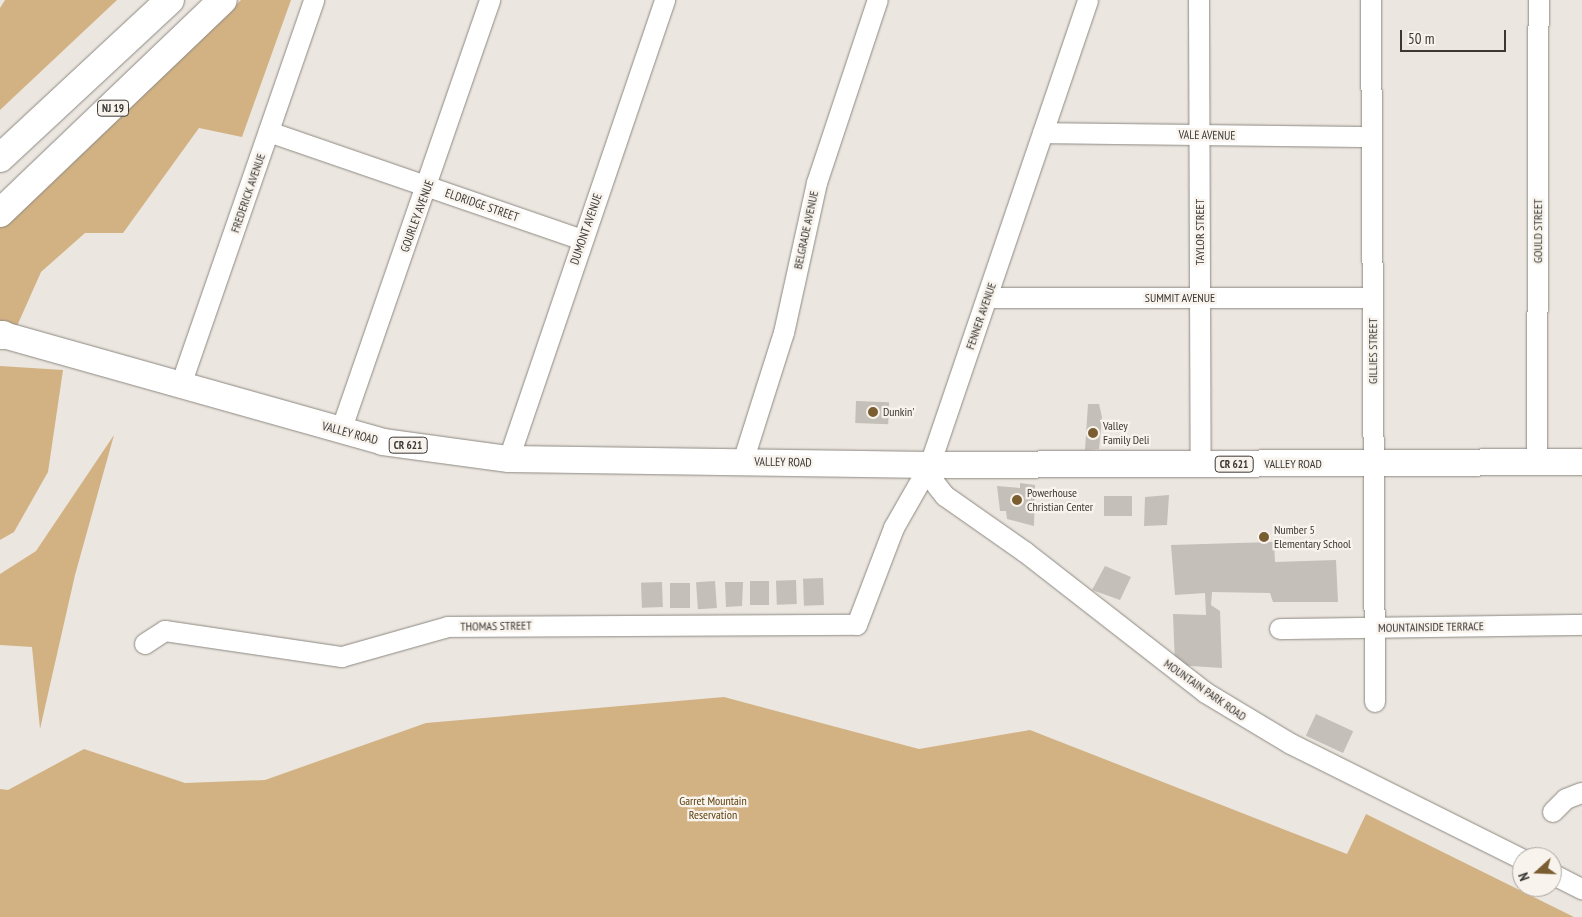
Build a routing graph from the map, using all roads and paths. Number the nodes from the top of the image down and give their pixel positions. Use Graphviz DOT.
graph roads {
  1 [pos="170,0"];
  2 [pos="223,0"];
  3 [pos="314,0"];
  4 [pos="490,0"];
  5 [pos="665,0"];
  6 [pos="878,0"];
  7 [pos="1088,0"];
  8 [pos="1200,0"];
  9 [pos="1371,0"];
  10 [pos="1539,0"];
  11 [pos="269,132"];
  12 [pos="1043,134"];
  13 [pos="1200,135"];
  14 [pos="1372,137"];
  15 [pos="0,158"];
  16 [pos="428,186"];
  17 [pos="0,213"];
  18 [pos="583,240"];
  19 [pos="987,298"];
  20 [pos="1201,298"];
  21 [pos="1373,298"];
  22 [pos="1,335"];
  23 [pos="180,385"];
  24 [pos="341,431"];
  25 [pos="509,459"];
  26 [pos="743,462"];
  27 [pos="1537,462"];
  28 [pos="1582,462"];
  29 [pos="1201,464"];
  30 [pos="930,465"];
  31 [pos="1374,465"];
  32 [pos="857,624"];
  33 [pos="1582,625"];
  34 [pos="1375,628"];
  35 [pos="1280,629"];
  36 [pos="145,644"];
  37 [pos="1375,702"];
  38 [pos="1582,793"];
  39 [pos="1552,812"];
  40 [pos="1512,854"];
  41 [pos="1562,879"];
  42 [pos="1582,889"];
  1 -- 15 [label="highway"];
  2 -- 17 [label="highway, NJ 19"];
  3 -- 11 [label="street, FREDERICK AVENUE"];
  4 -- 16 [label="street, GOURLEY AVENUE"];
  5 -- 18 [label="street, DUMONT AVENUE"];
  6 -- 26 [label="street, BELGRADE AVENUE"];
  7 -- 12 [label="street, FENNER AVENUE"];
  8 -- 13 [label="street, TAYLOR STREET"];
  9 -- 14 [label="street, GILLIES STREET"];
  10 -- 27 [label="street, GOULD STREET"];
  11 -- 16 [label="street, ELDRIDGE STREET"];
  11 -- 23 [label="street, FREDERICK AVENUE"];
  12 -- 13 [label="street, VALE AVENUE"];
  12 -- 19 [label="street, FENNER AVENUE"];
  13 -- 14 [label="street, VALE AVENUE"];
  13 -- 20 [label="street, TAYLOR STREET"];
  14 -- 21 [label="street, GILLIES STREET"];
  16 -- 18 [label="street, ELDRIDGE STREET"];
  16 -- 24 [label="street, GOURLEY AVENUE"];
  18 -- 25 [label="street, DUMONT AVENUE"];
  19 -- 20 [label="street, SUMMIT AVENUE"];
  19 -- 30 [label="street, FENNER AVENUE"];
  20 -- 21 [label="street, SUMMIT AVENUE"];
  20 -- 29 [label="street, TAYLOR STREET"];
  21 -- 31 [label="street, GILLIES STREET"];
  22 -- 23 [label="main road, VALLEY ROAD / CR 621"];
  23 -- 24 [label="main road, VALLEY ROAD / CR 621"];
  24 -- 25 [label="main road, VALLEY ROAD / CR 621"];
  25 -- 26 [label="main road, VALLEY ROAD / CR 621"];
  26 -- 30 [label="main road, VALLEY ROAD / CR 621"];
  27 -- 28 [label="main road, VALLEY ROAD / CR 621"];
  27 -- 31 [label="main road, VALLEY ROAD / CR 621"];
  29 -- 30 [label="main road, VALLEY ROAD / CR 621"];
  29 -- 31 [label="main road, VALLEY ROAD / CR 621"];
  30 -- 32 [label="street, FENNER AVENUE"];
  30 -- 40 [label="street, MOUNTAIN PARK ROAD"];
  31 -- 34 [label="street, GILLIES STREET"];
  32 -- 36 [label="street, THOMAS STREET"];
  33 -- 34 [label="street, MOUNTAINSIDE TERRACE"];
  34 -- 35 [label="street, MOUNTAINSIDE TERRACE"];
  34 -- 37 [label="street, GILLIES STREET"];
  38 -- 39 [label="street"];
  41 -- 42 [label="street"];
}
